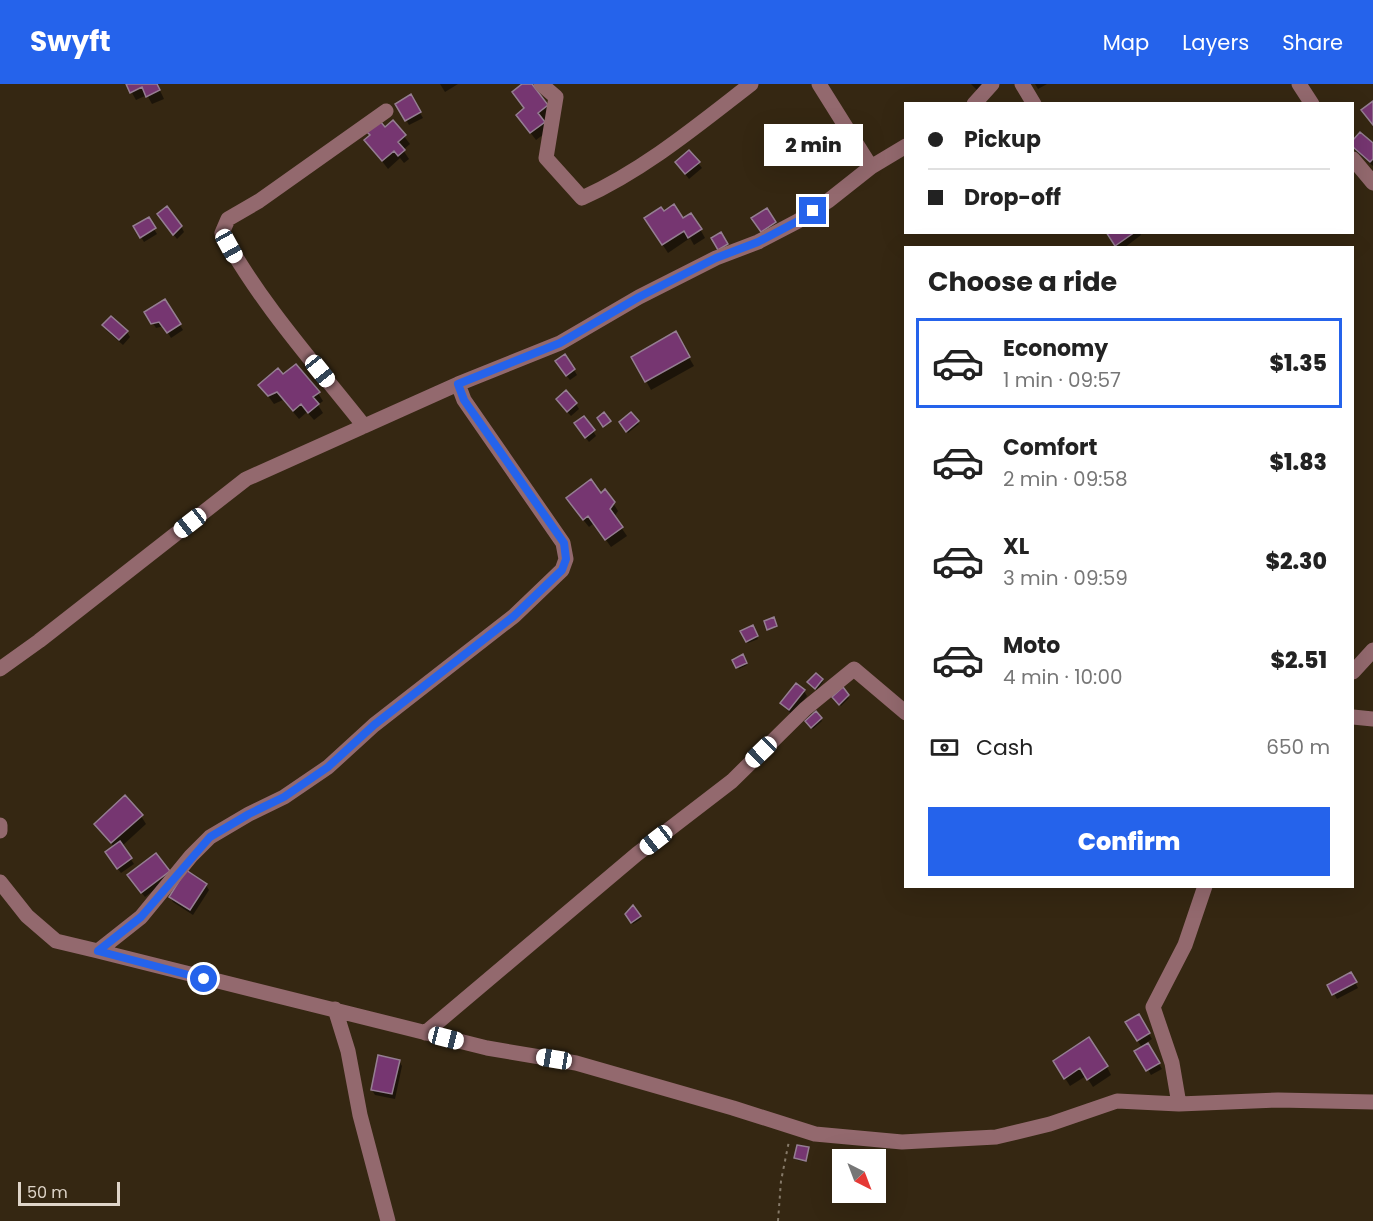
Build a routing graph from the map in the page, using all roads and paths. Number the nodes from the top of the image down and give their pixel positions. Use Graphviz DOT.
graph roads {
  1 [pos="541,84"];
  2 [pos="751,84"];
  3 [pos="819,84"];
  4 [pos="992,84"];
  5 [pos="1022,84"];
  6 [pos="1299,84"];
  7 [pos="976,102"];
  8 [pos="1033,102"];
  9 [pos="1311,102"];
  10 [pos="386,111"];
  11 [pos="904,147"];
  12 [pos="1354,160"];
  13 [pos="871,167"];
  14 [pos="1373,183"];
  15 [pos="458,384"];
  16 [pos="364,426"];
  17 [pos="1373,650"];
  18 [pos="0,669"];
  19 [pos="1354,671"];
  20 [pos="904,711"];
  21 [pos="1354,717"];
  22 [pos="1373,719"];
  23 [pos="0,825"];
  24 [pos="0,831"];
  25 [pos="0,882"];
  26 [pos="1204,888"];
  27 [pos="98,951"];
  28 [pos="335,1009"];
  29 [pos="425,1033"];
  30 [pos="1373,1102"];
  31 [pos="1179,1104"];
  32 [pos="791,1127"];
  33 [pos="388,1221"];
  34 [pos="778,1221"];
  1 -- 2 [label="street"];
  3 -- 13 [label="street"];
  4 -- 7 [label="street"];
  5 -- 8 [label="street"];
  6 -- 9 [label="street"];
  10 -- 16 [label="street"];
  11 -- 13 [label="street"];
  12 -- 14 [label="street"];
  13 -- 15 [label="street"];
  15 -- 16 [label="street"];
  15 -- 27 [label="street"];
  16 -- 18 [label="street"];
  17 -- 19 [label="street"];
  20 -- 29 [label="street"];
  21 -- 22 [label="street"];
  23 -- 24 [label="street"];
  25 -- 27 [label="street"];
  26 -- 31 [label="street"];
  27 -- 28 [label="street"];
  28 -- 29 [label="street"];
  28 -- 33 [label="street"];
  29 -- 32 [label="street"];
  30 -- 31 [label="street"];
  31 -- 32 [label="street"];
  32 -- 34 [label="path"];
}
